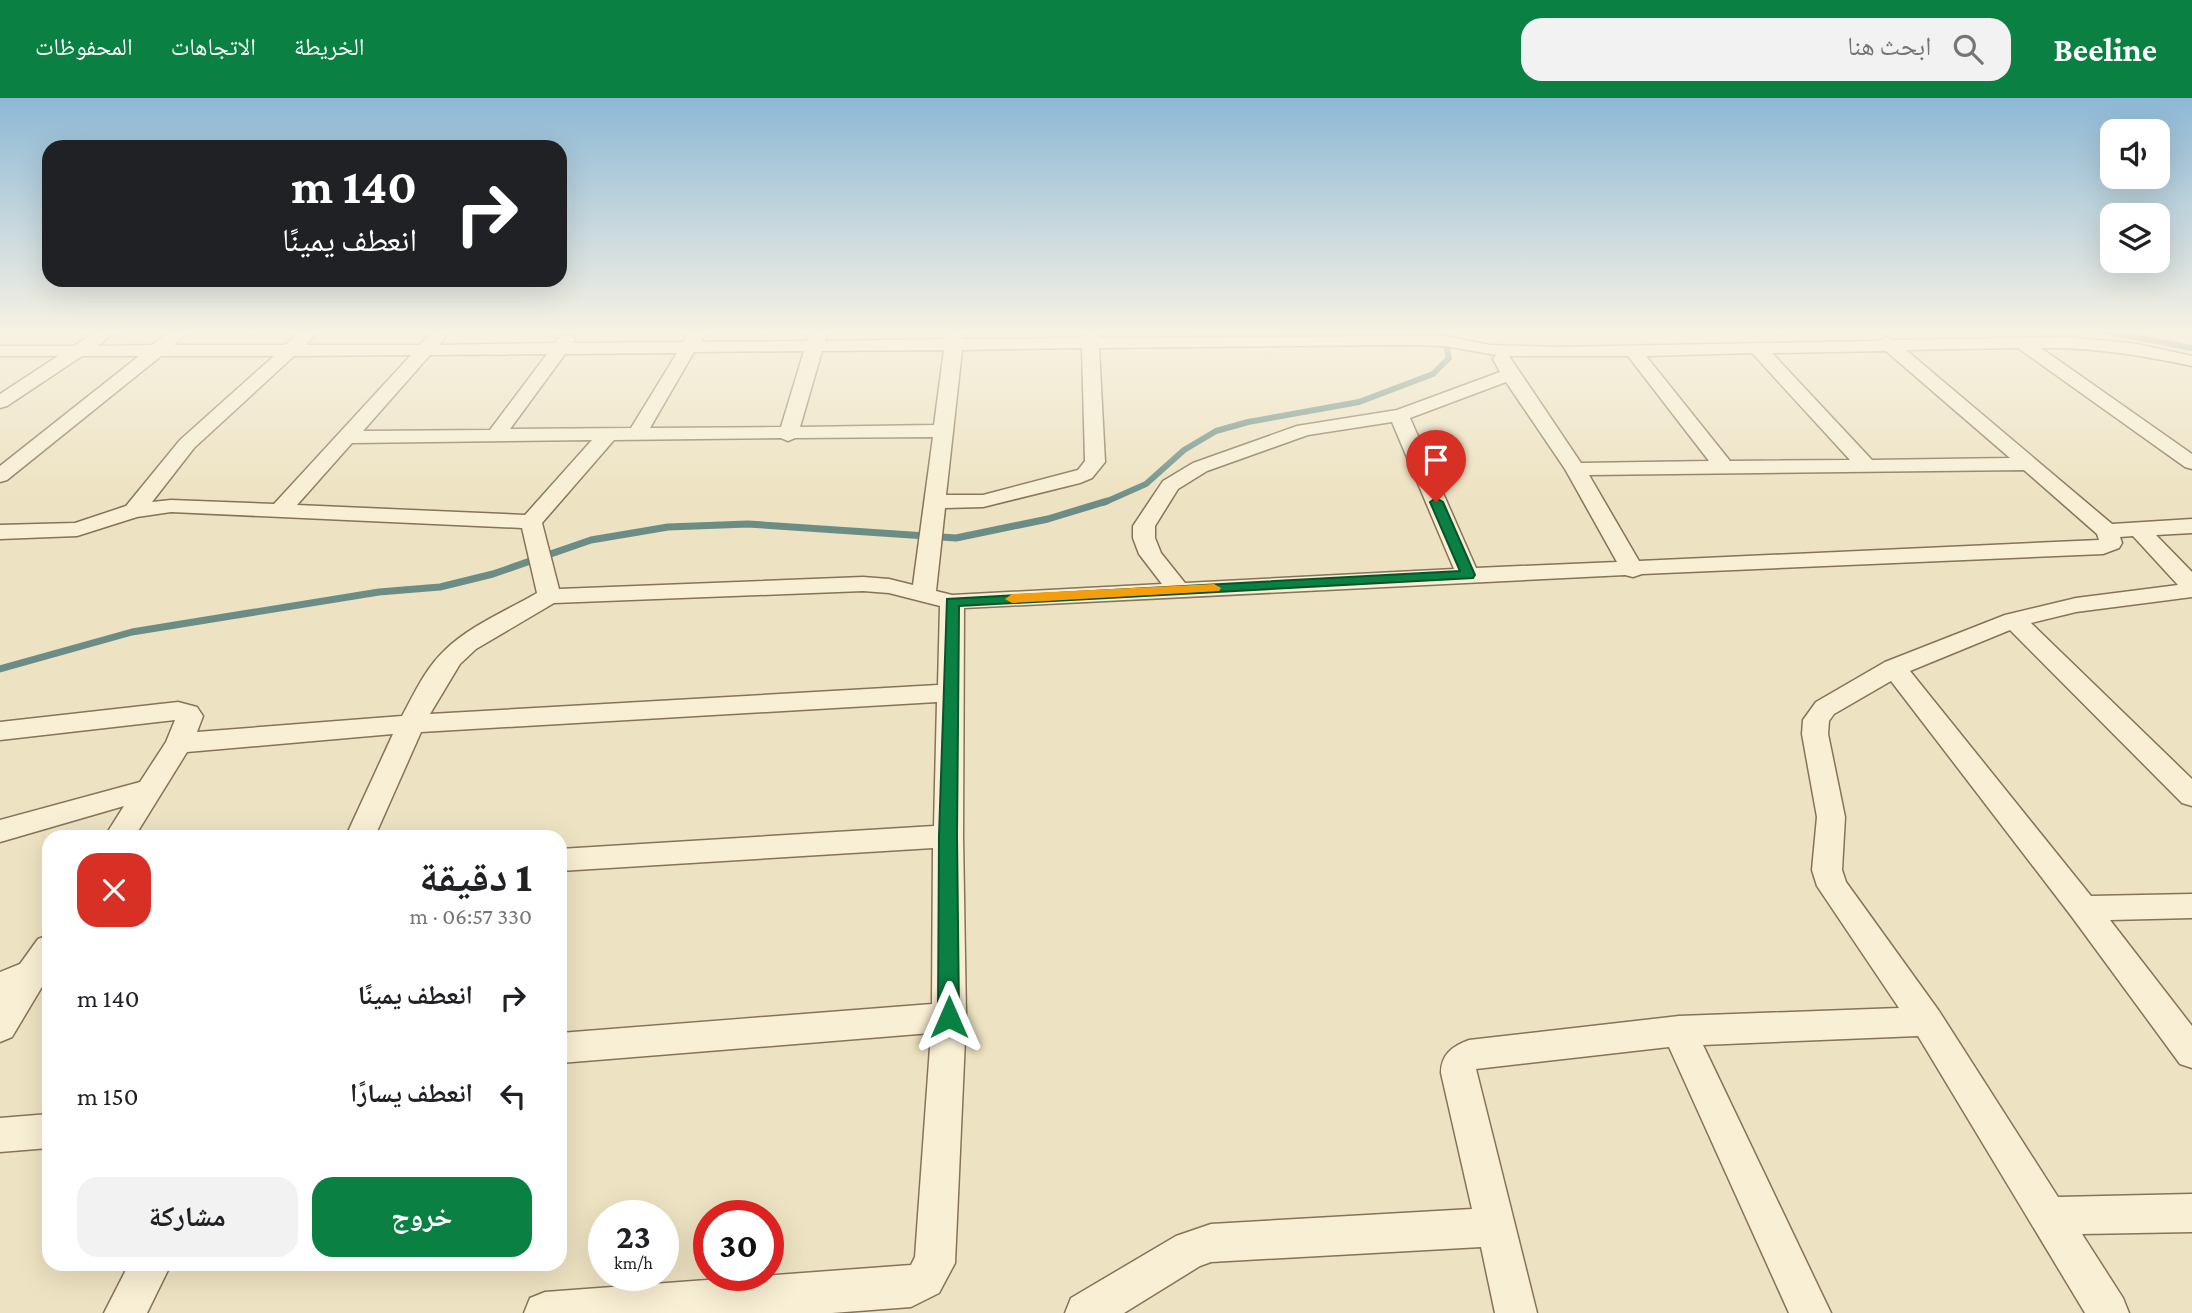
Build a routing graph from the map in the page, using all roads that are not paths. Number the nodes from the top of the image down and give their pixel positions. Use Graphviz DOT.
graph roads {
  1 [pos="22,388"];
  2 [pos="109,388"];
  3 [pos="249,388"];
  4 [pos="392,388"];
  5 [pos="531,388"];
  6 [pos="665,388"];
  7 [pos="802,388"];
  8 [pos="949,388"];
  9 [pos="1092,388"];
  10 [pos="1476,388"];
  11 [pos="1519,388"];
  12 [pos="1662,388"];
  13 [pos="1794,388"];
  14 [pos="1941,388"];
  15 [pos="2086,388"];
  16 [pos="0,402"];
  17 [pos="1399,415"];
  18 [pos="943,431"];
  19 [pos="788,435"];
  20 [pos="636,436"];
  21 [pos="495,437"];
  22 [pos="606,437"];
  23 [pos="349,438"];
  24 [pos="2192,463"];
  25 [pos="2031,464"];
  26 [pos="1868,467"];
  27 [pos="1725,468"];
  28 [pos="1575,469"];
  29 [pos="0,476"];
  30 [pos="935,502"];
  31 [pos="134,511"];
  32 [pos="280,512"];
  33 [pos="531,522"];
  34 [pos="2192,526"];
  35 [pos="2138,528"];
  36 [pos="2107,531"];
  37 [pos="0,532"];
  38 [pos="1633,570"];
  39 [pos="1468,575"];
  40 [pos="2192,588"];
  41 [pos="1180,590"];
  42 [pos="924,593"];
  43 [pos="549,596"];
  44 [pos="952,602"];
  45 [pos="2014,620"];
  46 [pos="1894,668"];
  47 [pos="950,693"];
  48 [pos="411,724"];
  49 [pos="0,731"];
  50 [pos="178,743"];
  51 [pos="150,789"];
  52 [pos="2192,796"];
  53 [pos="124,830"];
  54 [pos="364,830"];
  55 [pos="0,831"];
  56 [pos="948,836"];
  57 [pos="567,860"];
  58 [pos="2192,906"];
  59 [pos="2083,908"];
  60 [pos="41,961"];
  61 [pos="0,986"];
  62 [pos="949,1017"];
  63 [pos="1927,1021"];
  64 [pos="0,1027"];
  65 [pos="1679,1031"];
  66 [pos="567,1047"];
  67 [pos="2192,1053"];
  68 [pos="42,1132"];
  69 [pos="0,1135"];
  70 [pos="2192,1213"];
  71 [pos="2049,1216"];
  72 [pos="1496,1227"];
  73 [pos="147,1271"];
  74 [pos="125,1313"];
  75 [pos="545,1313"];
  76 [pos="1086,1313"];
  77 [pos="1516,1313"];
  78 [pos="1810,1313"];
  79 [pos="2108,1313"];
  1 -- 16 [label="street"];
  2 -- 29 [label="street"];
  3 -- 31 [label="street"];
  4 -- 23 [label="street"];
  5 -- 21 [label="street"];
  6 -- 20 [label="street"];
  7 -- 19 [label="street"];
  8 -- 18 [label="street"];
  9 -- 30 [label="street"];
  10 -- 17 [label="street"];
  11 -- 28 [label="street"];
  12 -- 27 [label="street"];
  13 -- 26 [label="street"];
  14 -- 25 [label="street"];
  15 -- 24 [label="street"];
  17 -- 39 [label="street"];
  17 -- 41 [label="street"];
  18 -- 19 [label="street"];
  18 -- 30 [label="street"];
  19 -- 20 [label="street"];
  20 -- 22 [label="street"];
  21 -- 22 [label="street"];
  21 -- 23 [label="street"];
  22 -- 33 [label="street"];
  23 -- 32 [label="street"];
  25 -- 26 [label="street"];
  25 -- 36 [label="street"];
  26 -- 27 [label="street"];
  27 -- 28 [label="street"];
  28 -- 38 [label="street"];
  30 -- 42 [label="street"];
  31 -- 32 [label="street"];
  31 -- 37 [label="street"];
  32 -- 33 [label="street"];
  33 -- 43 [label="street"];
  34 -- 35 [label="street"];
  35 -- 36 [label="street"];
  35 -- 40 [label="street"];
  36 -- 38 [label="street"];
  38 -- 39 [label="street"];
  39 -- 41 [label="street"];
  40 -- 45 [label="street"];
  41 -- 44 [label="street"];
  42 -- 43 [label="street"];
  42 -- 44 [label="street"];
  43 -- 48 [label="street"];
  44 -- 47 [label="street"];
  45 -- 46 [label="street"];
  45 -- 52 [label="street"];
  46 -- 59 [label="street"];
  46 -- 63 [label="street"];
  47 -- 48 [label="street"];
  47 -- 56 [label="street"];
  48 -- 50 [label="street"];
  48 -- 54 [label="street"];
  49 -- 50 [label="street"];
  50 -- 51 [label="street"];
  51 -- 53 [label="street"];
  51 -- 55 [label="street"];
  56 -- 57 [label="street"];
  56 -- 62 [label="street"];
  58 -- 59 [label="street"];
  59 -- 67 [label="street"];
  60 -- 61 [label="street"];
  60 -- 64 [label="street"];
  62 -- 66 [label="street"];
  62 -- 75 [label="street"];
  63 -- 65 [label="street"];
  63 -- 71 [label="street"];
  65 -- 72 [label="street"];
  65 -- 78 [label="street"];
  68 -- 69 [label="street"];
  70 -- 71 [label="street"];
  71 -- 79 [label="street"];
  72 -- 76 [label="street"];
  72 -- 77 [label="street"];
  73 -- 74 [label="street"];
}
